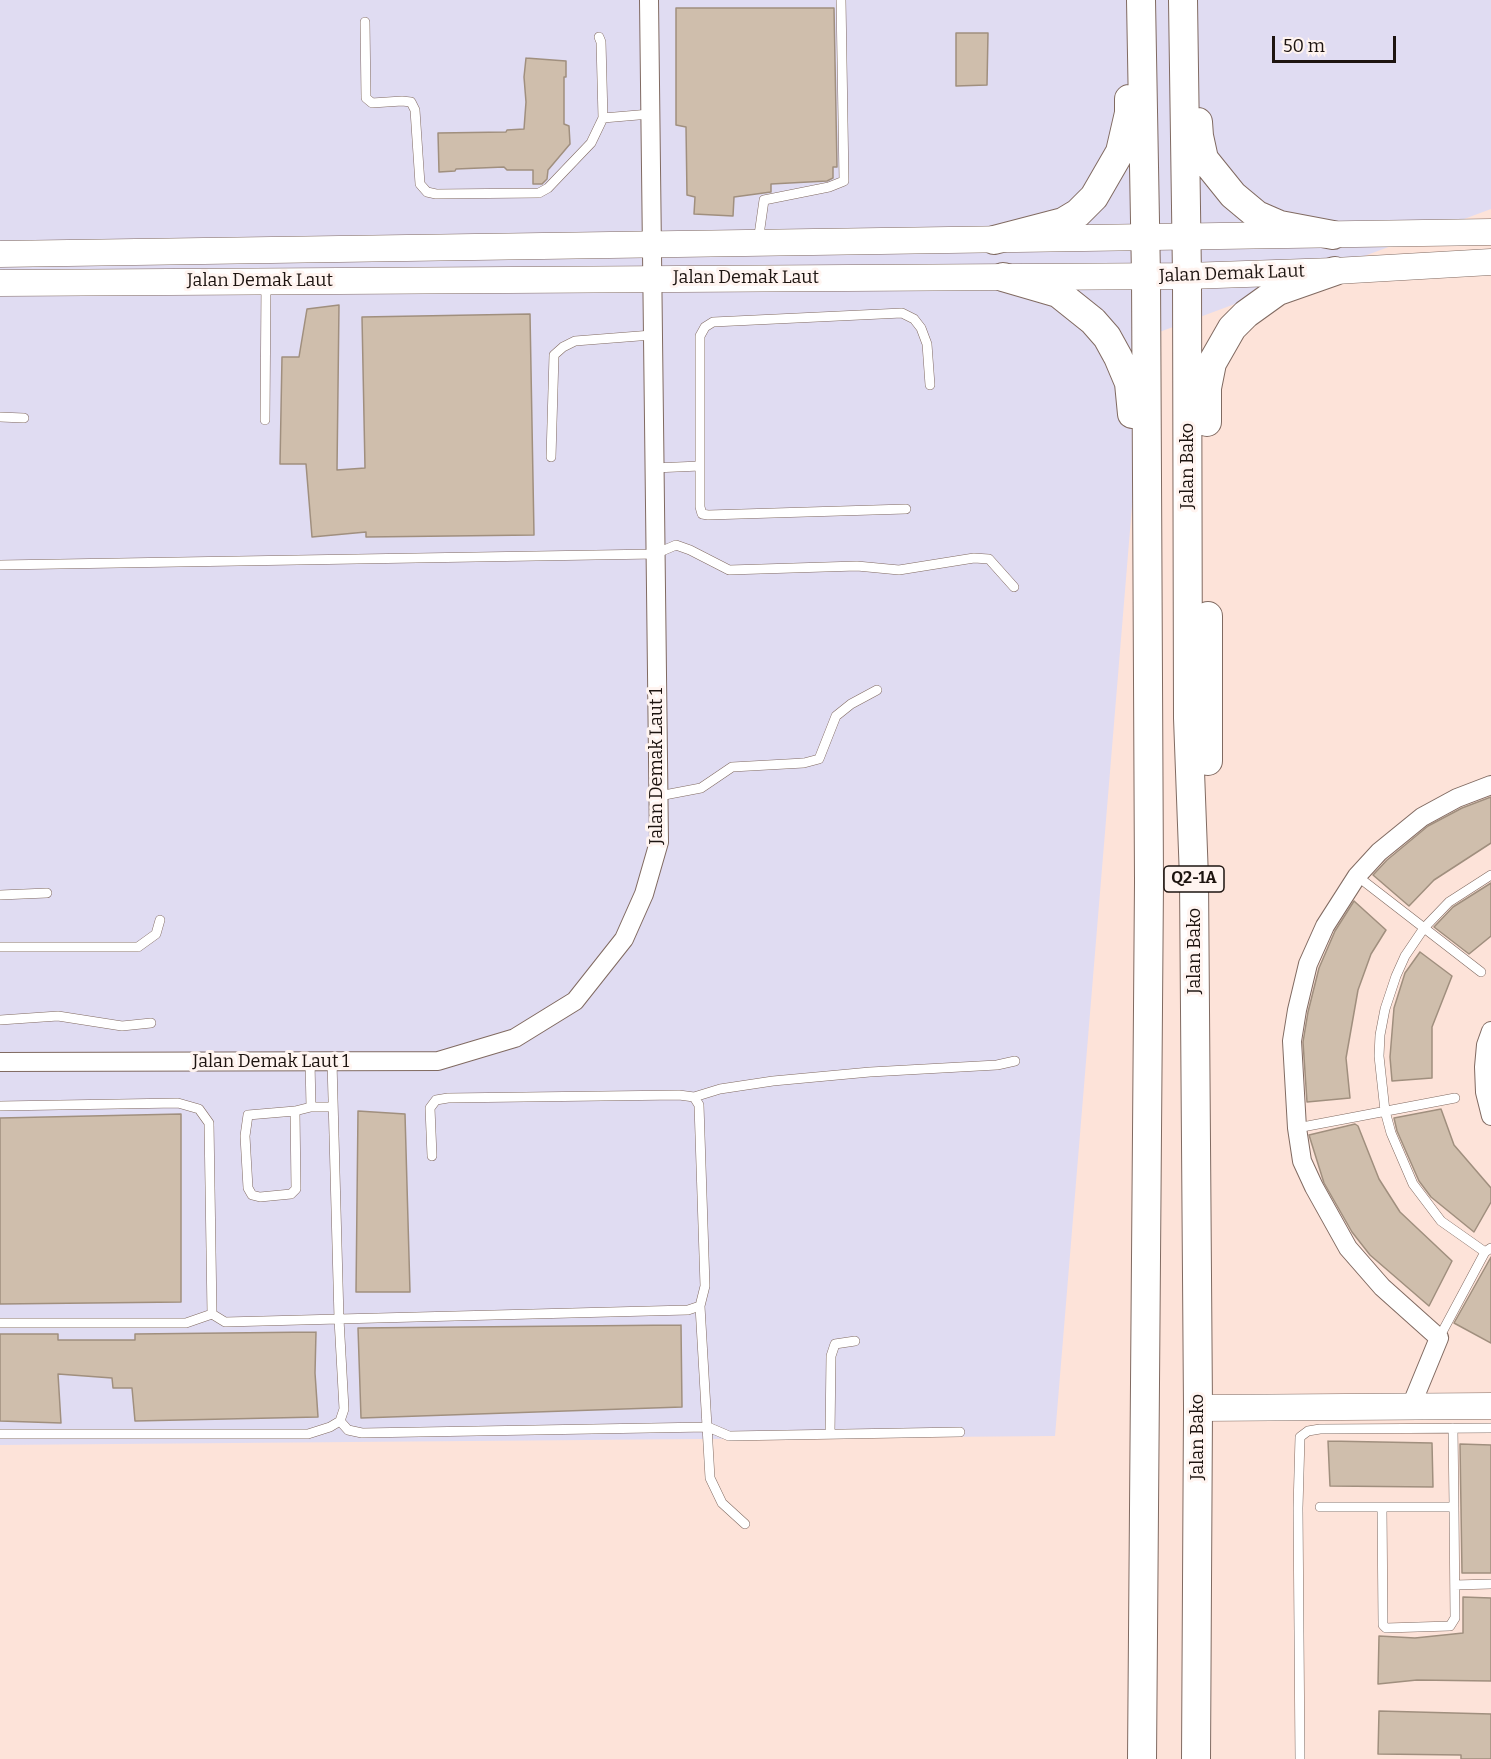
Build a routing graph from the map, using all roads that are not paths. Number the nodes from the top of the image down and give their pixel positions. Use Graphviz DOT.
graph roads {
  1 [pos="649,0"];
  2 [pos="841,0"];
  3 [pos="1130,0"];
  4 [pos="1141,0"];
  5 [pos="1182,0"];
  6 [pos="1196,0"];
  7 [pos="365,22"];
  8 [pos="599,37"];
  9 [pos="650,114"];
  10 [pos="603,118"];
  11 [pos="1491,232"];
  12 [pos="1332,235"];
  13 [pos="1145,238"];
  14 [pos="1187,238"];
  15 [pos="994,240"];
  16 [pos="758,243"];
  17 [pos="651,245"];
  18 [pos="0,254"];
  19 [pos="1491,262"];
  20 [pos="1335,271"];
  21 [pos="1146,276"];
  22 [pos="1187,276"];
  23 [pos="1003,277"];
  24 [pos="651,279"];
  25 [pos="266,281"];
  26 [pos="0,283"];
  27 [pos="652,335"];
  28 [pos="930,385"];
  29 [pos="0,417"];
  30 [pos="24,418"];
  31 [pos="265,420"];
  32 [pos="551,457"];
  33 [pos="700,466"];
  34 [pos="654,468"];
  35 [pos="906,509"];
  36 [pos="655,554"];
  37 [pos="0,565"];
  38 [pos="1014,587"];
  39 [pos="877,690"];
  40 [pos="1491,785"];
  41 [pos="659,796"];
  42 [pos="1491,875"];
  43 [pos="1357,876"];
  44 [pos="1194,878"];
  45 [pos="1149,882"];
  46 [pos="47,893"];
  47 [pos="0,894"];
  48 [pos="160,920"];
  49 [pos="1424,928"];
  50 [pos="0,947"];
  51 [pos="1481,972"];
  52 [pos="0,1020"];
  53 [pos="151,1023"];
  54 [pos="1491,1031"];
  55 [pos="1015,1061"];
  56 [pos="0,1062"];
  57 [pos="310,1062"];
  58 [pos="332,1062"];
  59 [pos="694,1097"];
  60 [pos="1455,1098"];
  61 [pos="0,1106"];
  62 [pos="311,1107"];
  63 [pos="333,1107"];
  64 [pos="1385,1110"];
  65 [pos="295,1111"];
  66 [pos="1491,1116"];
  67 [pos="1297,1128"];
  68 [pos="432,1156"];
  69 [pos="1488,1250"];
  70 [pos="700,1306"];
  71 [pos="212,1314"];
  72 [pos="339,1319"];
  73 [pos="0,1323"];
  74 [pos="1439,1338"];
  75 [pos="855,1341"];
  76 [pos="1491,1406"];
  77 [pos="1411,1407"];
  78 [pos="1198,1408"];
  79 [pos="1305,1420"];
  80 [pos="340,1421"];
  81 [pos="708,1427"];
  82 [pos="1453,1428"];
  83 [pos="1491,1428"];
  84 [pos="960,1432"];
  85 [pos="0,1434"];
  86 [pos="830,1434"];
  87 [pos="1382,1507"];
  88 [pos="1454,1507"];
  89 [pos="1320,1508"];
  90 [pos="745,1524"];
  91 [pos="1491,1584"];
  92 [pos="1455,1585"];
  93 [pos="1142,1759"];
  94 [pos="1196,1759"];
  95 [pos="1300,1759"];
  1 -- 9 [label="street, Jalan Demak Laut 1"];
  2 -- 16 [label="lane"];
  3 -- 15 [label="main road"];
  4 -- 13 [label="main road"];
  5 -- 14 [label="main road, Jalan Bako / Q2-1A"];
  6 -- 12 [label="main road"];
  7 -- 10 [label="lane"];
  8 -- 10 [label="lane"];
  9 -- 10 [label="lane"];
  9 -- 17 [label="street, Jalan Demak Laut 1"];
  11 -- 12 [label="main road, Jalan Demak Laut"];
  12 -- 14 [label="main road, Jalan Demak Laut"];
  13 -- 14 [label="main road, Jalan Demak Laut"];
  13 -- 15 [label="main road, Jalan Demak Laut"];
  13 -- 21 [label="main road"];
  14 -- 22 [label="main road, Jalan Bako / Q2-1A"];
  15 -- 16 [label="main road, Jalan Demak Laut"];
  16 -- 17 [label="main road, Jalan Demak Laut"];
  17 -- 18 [label="main road, Jalan Demak Laut"];
  17 -- 24 [label="street, Jalan Demak Laut 1"];
  19 -- 20 [label="main road, Jalan Demak Laut"];
  20 -- 22 [label="main road, Jalan Demak Laut"];
  20 -- 44 [label="main road"];
  21 -- 22 [label="main road, Jalan Demak Laut"];
  21 -- 23 [label="main road, Jalan Demak Laut"];
  21 -- 45 [label="main road"];
  22 -- 44 [label="main road, Jalan Bako / Q2-1A"];
  23 -- 24 [label="main road, Jalan Demak Laut"];
  23 -- 45 [label="main road"];
  24 -- 25 [label="main road, Jalan Demak Laut"];
  24 -- 27 [label="street, Jalan Demak Laut 1"];
  25 -- 26 [label="main road, Jalan Demak Laut"];
  25 -- 31 [label="lane"];
  27 -- 32 [label="lane"];
  27 -- 34 [label="street, Jalan Demak Laut 1"];
  28 -- 33 [label="lane"];
  29 -- 30 [label="lane"];
  33 -- 34 [label="lane"];
  33 -- 35 [label="lane"];
  34 -- 36 [label="street, Jalan Demak Laut 1"];
  36 -- 37 [label="lane"];
  36 -- 38 [label="lane"];
  36 -- 41 [label="street, Jalan Demak Laut 1"];
  39 -- 41 [label="lane"];
  40 -- 43 [label="street"];
  41 -- 58 [label="street, Jalan Demak Laut 1"];
  42 -- 49 [label="lane"];
  43 -- 49 [label="lane"];
  43 -- 67 [label="street"];
  44 -- 78 [label="main road, Jalan Bako / Q2-1A"];
  45 -- 93 [label="main road"];
  46 -- 47 [label="lane"];
  48 -- 50 [label="lane"];
  49 -- 51 [label="lane"];
  49 -- 64 [label="lane"];
  52 -- 53 [label="lane"];
  54 -- 66 [label="street"];
  55 -- 59 [label="lane"];
  56 -- 57 [label="street, Jalan Demak Laut 1"];
  57 -- 58 [label="street, Jalan Demak Laut 1"];
  57 -- 62 [label="lane"];
  58 -- 63 [label="lane"];
  59 -- 68 [label="lane"];
  59 -- 70 [label="lane"];
  60 -- 64 [label="lane"];
  61 -- 71 [label="lane"];
  62 -- 63 [label="lane"];
  62 -- 65 [label="lane"];
  63 -- 72 [label="lane"];
  64 -- 67 [label="lane"];
  64 -- 69 [label="lane"];
  65 -- 65 [label="lane"];
  67 -- 74 [label="street"];
  69 -- 74 [label="lane"];
  70 -- 72 [label="lane"];
  70 -- 81 [label="lane"];
  71 -- 72 [label="lane"];
  71 -- 73 [label="lane"];
  72 -- 80 [label="lane"];
  74 -- 77 [label="street"];
  75 -- 86 [label="lane"];
  76 -- 77 [label="main road"];
  77 -- 79 [label="main road"];
  78 -- 79 [label="main road"];
  78 -- 94 [label="main road, Jalan Bako / Q2-1A"];
  79 -- 82 [label="lane"];
  79 -- 95 [label="lane"];
  80 -- 81 [label="lane"];
  80 -- 85 [label="lane"];
  81 -- 86 [label="lane"];
  81 -- 90 [label="lane"];
  82 -- 83 [label="lane"];
  82 -- 88 [label="lane"];
  84 -- 86 [label="lane"];
  87 -- 88 [label="lane"];
  87 -- 89 [label="lane"];
  87 -- 92 [label="lane"];
  88 -- 92 [label="lane"];
  91 -- 92 [label="lane"];
}
